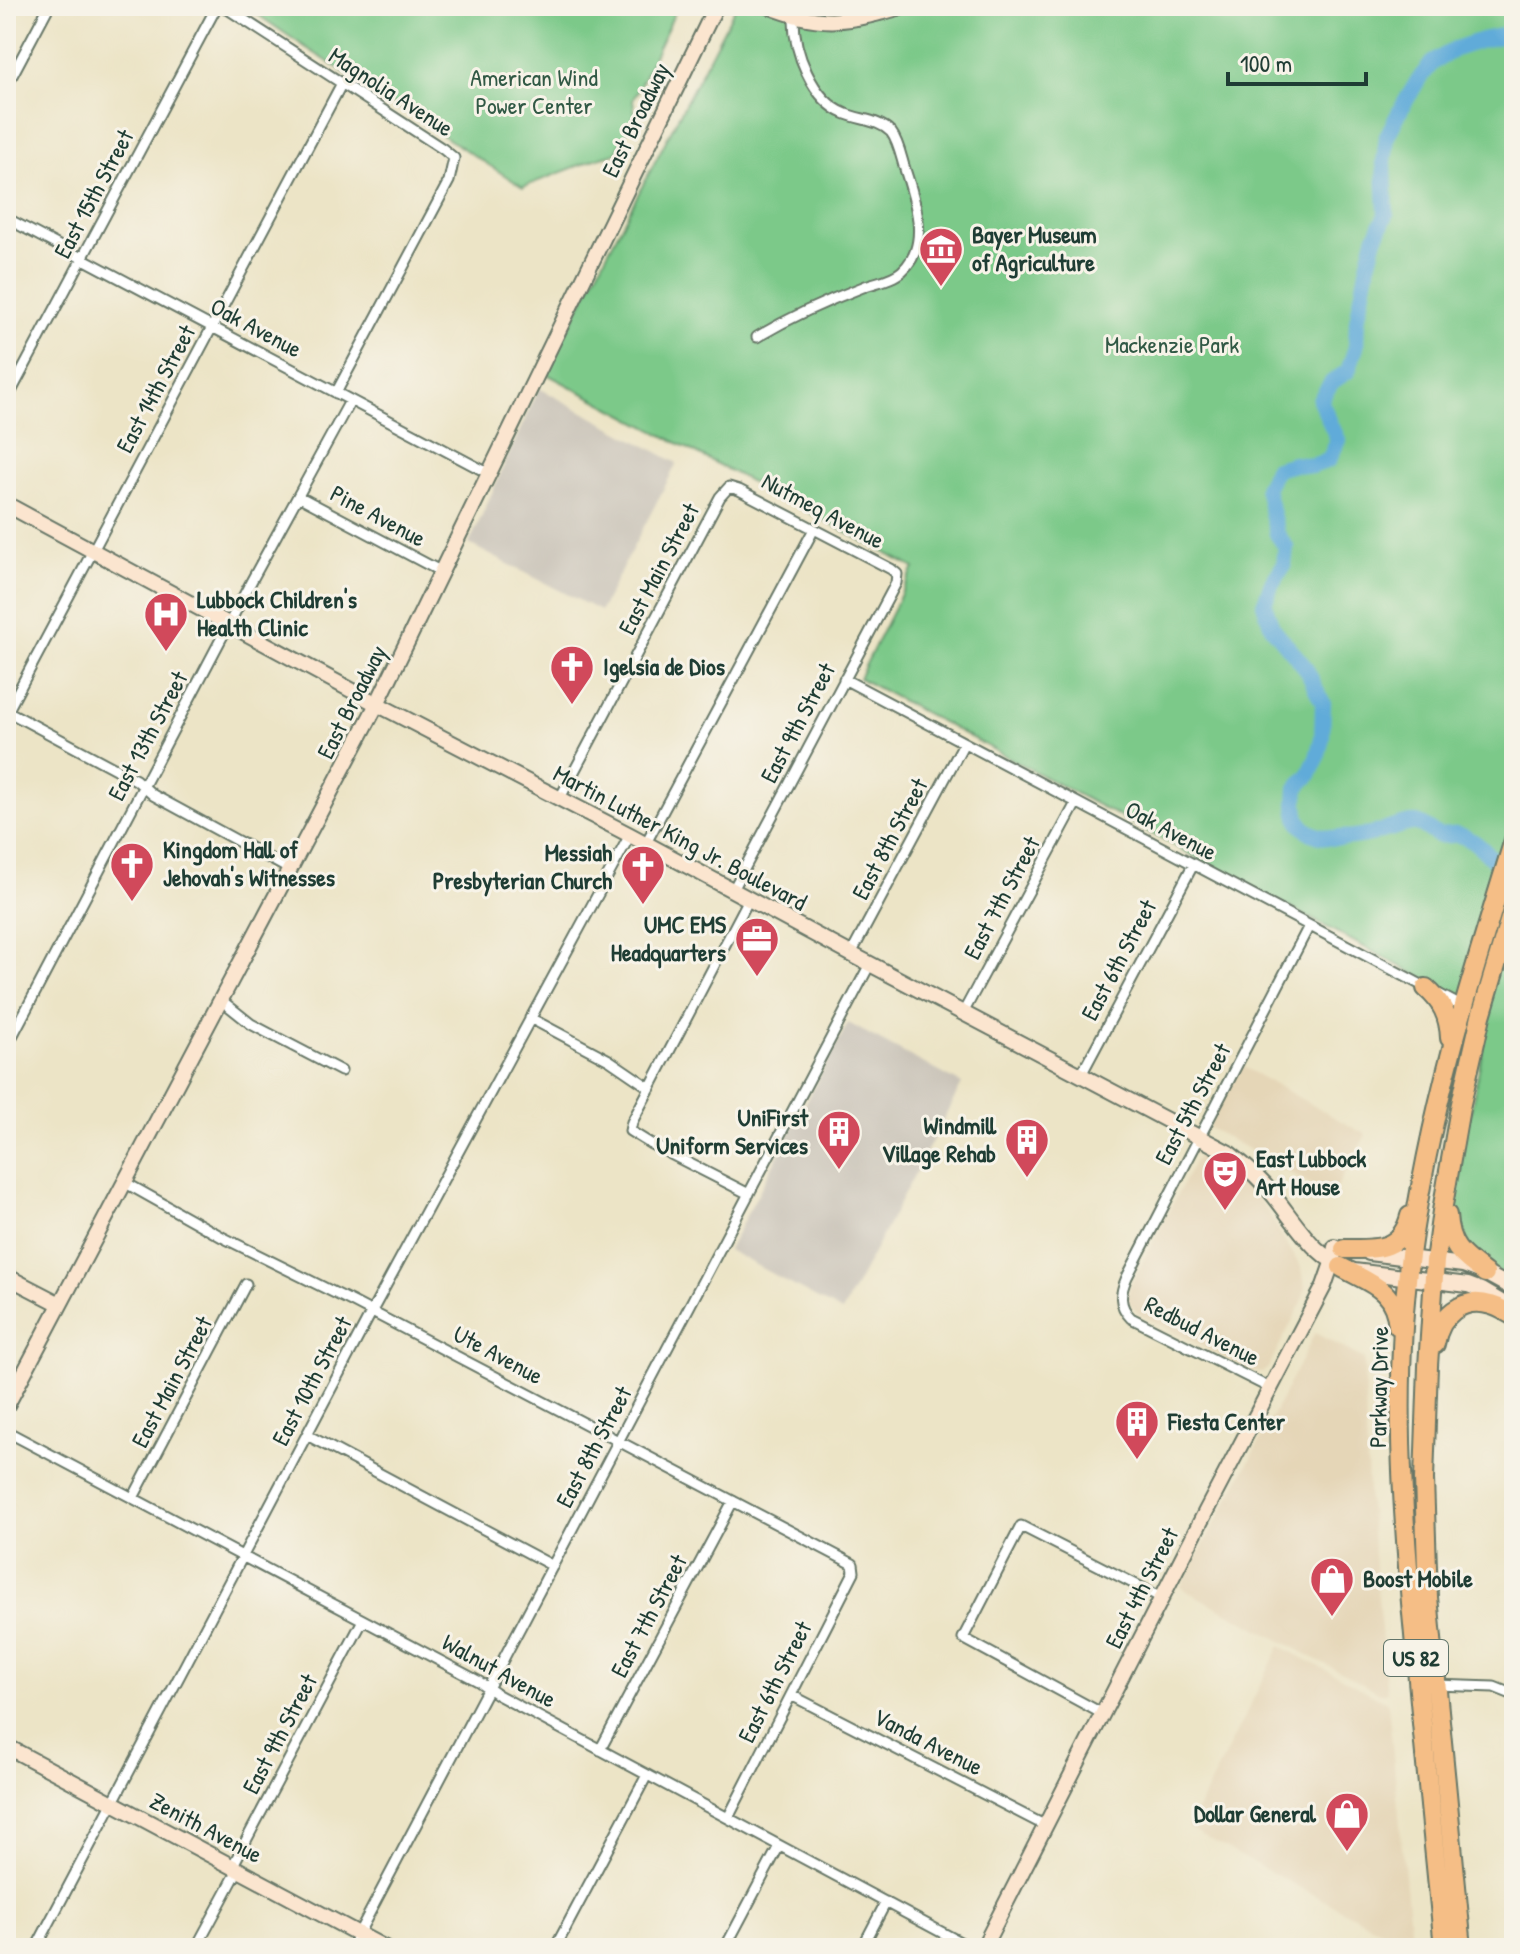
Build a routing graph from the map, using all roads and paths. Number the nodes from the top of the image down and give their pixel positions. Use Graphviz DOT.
graph roads {
  1 [pos="49,6"];
  2 [pos="217,6"];
  3 [pos="223,6"];
  4 [pos="716,6"];
  5 [pos="768,6"];
  6 [pos="906,6"];
  7 [pos="794,16"];
  8 [pos="342,83"];
  9 [pos="6,87"];
  10 [pos="6,218"];
  11 [pos="82,258"];
  12 [pos="211,327"];
  13 [pos="757,337"];
  14 [pos="336,393"];
  15 [pos="6,401"];
  16 [pos="350,401"];
  17 [pos="488,473"];
  18 [pos="729,487"];
  19 [pos="298,496"];
  20 [pos="6,504"];
  21 [pos="814,529"];
  22 [pos="92,550"];
  23 [pos="440,571"];
  24 [pos="897,574"];
  25 [pos="229,624"];
  26 [pos="844,679"];
  27 [pos="377,704"];
  28 [pos="7,712"];
  29 [pos="964,743"];
  30 [pos="144,788"];
  31 [pos="560,798"];
  32 [pos="1076,803"];
  33 [pos="630,835"];
  34 [pos="1514,840"];
  35 [pos="646,843"];
  36 [pos="1193,865"];
  37 [pos="291,870"];
  38 [pos="733,890"];
  39 [pos="749,899"];
  40 [pos="1514,905"];
  41 [pos="1309,926"];
  42 [pos="851,954"];
  43 [pos="870,964"];
  44 [pos="1426,988"];
  45 [pos="221,1000"];
  46 [pos="1462,1007"];
  47 [pos="963,1013"];
  48 [pos="1481,1016"];
  49 [pos="530,1018"];
  50 [pos="6,1048"];
  51 [pos="1448,1057"];
  52 [pos="341,1071"];
  53 [pos="1081,1075"];
  54 [pos="650,1088"];
  55 [pos="1198,1137"];
  56 [pos="1429,1140"];
  57 [pos="1449,1169"];
  58 [pos="124,1182"];
  59 [pos="749,1194"];
  60 [pos="1338,1257"];
  61 [pos="1409,1257"];
  62 [pos="1435,1261"];
  63 [pos="1485,1273"];
  64 [pos="6,1276"];
  65 [pos="1408,1278"];
  66 [pos="1433,1281"];
  67 [pos="246,1284"];
  68 [pos="1514,1289"];
  69 [pos="1121,1303"];
  70 [pos="60,1304"];
  71 [pos="1514,1309"];
  72 [pos="372,1311"];
  73 [pos="1514,1316"];
  74 [pos="1402,1368"];
  75 [pos="1428,1382"];
  76 [pos="1270,1388"];
  77 [pos="6,1407"];
  78 [pos="6,1431"];
  79 [pos="307,1435"];
  80 [pos="619,1441"];
  81 [pos="133,1498"];
  82 [pos="733,1501"];
  83 [pos="242,1556"];
  84 [pos="853,1564"];
  85 [pos="553,1566"];
  86 [pos="1162,1598"];
  87 [pos="363,1620"];
  88 [pos="1428,1685"];
  89 [pos="488,1688"];
  90 [pos="791,1695"];
  91 [pos="1514,1695"];
  92 [pos="1103,1714"];
  93 [pos="6,1746"];
  94 [pos="600,1750"];
  95 [pos="647,1775"];
  96 [pos="112,1802"];
  97 [pos="728,1818"];
  98 [pos="1046,1826"];
  99 [pos="779,1846"];
  100 [pos="235,1868"];
  101 [pos="886,1902"];
  102 [pos="358,1934"];
  103 [pos="36,1948"];
  104 [pos="196,1948"];
  105 [pos="351,1948"];
  106 [pos="385,1948"];
  107 [pos="555,1948"];
  108 [pos="725,1948"];
  109 [pos="862,1948"];
  110 [pos="971,1948"];
  111 [pos="983,1948"];
  112 [pos="1444,1948"];
  113 [pos="1462,1948"];
  1 -- 9 [label="street"];
  2 -- 11 [label="street, East 15th Street"];
  3 -- 8 [label="street, Magnolia Avenue"];
  4 -- 17 [label="main road, East Broadway"];
  5 -- 7 [label="main road"];
  6 -- 7 [label="main road"];
  7 -- 13 [label="street"];
  8 -- 12 [label="street, East 14th Street"];
  8 -- 14 [label="street, Magnolia Avenue"];
  10 -- 11 [label="street, Oak Avenue"];
  11 -- 12 [label="street, Oak Avenue"];
  11 -- 15 [label="street, East 15th Street"];
  12 -- 14 [label="street, Oak Avenue"];
  12 -- 22 [label="street, East 14th Street"];
  14 -- 16 [label="street, Oak Avenue"];
  16 -- 17 [label="street, Oak Avenue"];
  16 -- 19 [label="street, East 13th Street"];
  17 -- 23 [label="main road, East Broadway"];
  18 -- 21 [label="street, Nutmeq Avenue"];
  18 -- 31 [label="street, East Main Street"];
  19 -- 23 [label="street, Pine Avenue"];
  19 -- 25 [label="street, East 13th Street"];
  20 -- 22 [label="main road, Martin Luther King Jr. Boulevard"];
  21 -- 24 [label="street, Nutmeq Avenue"];
  21 -- 35 [label="street"];
  22 -- 25 [label="main road, Martin Luther King Jr. Boulevard"];
  22 -- 28 [label="street, East 14th Street"];
  23 -- 27 [label="main road, East Broadway"];
  24 -- 26 [label="street, East 9th Street"];
  25 -- 27 [label="main road, Martin Luther King Jr. Boulevard"];
  25 -- 30 [label="street, East 13th Street"];
  26 -- 29 [label="street, Oak Avenue"];
  26 -- 38 [label="street, East 9th Street"];
  27 -- 31 [label="main road, Martin Luther King Jr. Boulevard"];
  27 -- 37 [label="main road, East Broadway"];
  28 -- 30 [label="street"];
  29 -- 32 [label="street, Oak Avenue"];
  29 -- 42 [label="street, East 8th Street"];
  30 -- 37 [label="street"];
  30 -- 50 [label="street, East 13th Street"];
  31 -- 33 [label="main road, Martin Luther King Jr. Boulevard"];
  32 -- 36 [label="street, Oak Avenue"];
  32 -- 47 [label="street, East 7th Street"];
  33 -- 35 [label="main road, Martin Luther King Jr. Boulevard"];
  33 -- 49 [label="street, East 10th Street"];
  34 -- 46 [label="highway, Parkway Drive / US 82"];
  35 -- 38 [label="main road, Martin Luther King Jr. Boulevard"];
  36 -- 41 [label="street, Oak Avenue"];
  36 -- 53 [label="street, East 6th Street"];
  37 -- 45 [label="main road, East Broadway"];
  38 -- 39 [label="main road, Martin Luther King Jr. Boulevard"];
  39 -- 42 [label="main road, Martin Luther King Jr. Boulevard"];
  39 -- 54 [label="street"];
  40 -- 48 [label="highway, Parkway Drive / US 82"];
  41 -- 44 [label="street, Oak Avenue"];
  41 -- 55 [label="street, East 5th Street"];
  42 -- 43 [label="main road, Martin Luther King Jr. Boulevard"];
  43 -- 47 [label="main road, Martin Luther King Jr. Boulevard"];
  43 -- 59 [label="street, East 8th Street"];
  44 -- 46 [label="street, Oak Avenue"];
  44 -- 51 [label="highway"];
  45 -- 52 [label="street"];
  45 -- 58 [label="main road, East Broadway"];
  46 -- 48 [label="street, Oak Avenue"];
  46 -- 51 [label="highway, Parkway Drive / US 82"];
  47 -- 53 [label="main road, Martin Luther King Jr. Boulevard"];
  48 -- 57 [label="highway, Parkway Drive / US 82"];
  49 -- 54 [label="street"];
  49 -- 72 [label="street, East 10th Street"];
  51 -- 56 [label="highway, Parkway Drive / US 82"];
  53 -- 55 [label="main road, Martin Luther King Jr. Boulevard"];
  54 -- 59 [label="street"];
  55 -- 60 [label="main road, Martin Luther King Jr. Boulevard"];
  55 -- 69 [label="street, East 5th Street"];
  56 -- 60 [label="highway"];
  56 -- 61 [label="highway, Parkway Drive / US 82"];
  57 -- 62 [label="highway, Parkway Drive / US 82"];
  57 -- 63 [label="highway"];
  58 -- 70 [label="main road, East Broadway"];
  58 -- 72 [label="street, Ute Avenue"];
  59 -- 80 [label="street, East 8th Street"];
  60 -- 61 [label="main road, Martin Luther King Jr. Boulevard"];
  60 -- 65 [label="main road, Martin Luther King Jr. Boulevard"];
  60 -- 74 [label="highway"];
  60 -- 76 [label="main road, East 4th Street"];
  61 -- 62 [label="main road, Martin Luther King Jr. Boulevard"];
  61 -- 65 [label="highway, Parkway Drive / US 82"];
  62 -- 63 [label="main road, Martin Luther King Jr. Boulevard"];
  62 -- 66 [label="highway, Parkway Drive / US 82"];
  63 -- 68 [label="main road, Martin Luther King Jr. Boulevard"];
  64 -- 70 [label="main road"];
  65 -- 66 [label="main road, Martin Luther King Jr. Boulevard"];
  65 -- 74 [label="highway, Parkway Drive / US 82"];
  66 -- 71 [label="main road, Martin Luther King Jr. Boulevard"];
  66 -- 75 [label="highway, Parkway Drive / US 82"];
  67 -- 81 [label="street, East Main Street"];
  69 -- 76 [label="street, Redbud Avenue"];
  70 -- 77 [label="main road, East Broadway"];
  72 -- 79 [label="street, East 10th Street"];
  72 -- 80 [label="street, Ute Avenue"];
  73 -- 75 [label="highway"];
  74 -- 88 [label="highway, Parkway Drive / US 82"];
  75 -- 88 [label="highway, Parkway Drive / US 82"];
  76 -- 86 [label="main road, East 4th Street"];
  78 -- 81 [label="street, Walnut Avenue"];
  79 -- 83 [label="street, East 10th Street"];
  79 -- 85 [label="street"];
  80 -- 82 [label="street, Ute Avenue"];
  80 -- 85 [label="street, East 8th Street"];
  81 -- 83 [label="street, Walnut Avenue"];
  82 -- 84 [label="street, Ute Avenue"];
  82 -- 94 [label="street, East 7th Street"];
  83 -- 87 [label="street, Walnut Avenue"];
  83 -- 96 [label="street, East 10th Street"];
  84 -- 90 [label="street, East 6th Street"];
  85 -- 89 [label="street, East 8th Street"];
  86 -- 92 [label="main road, East 4th Street"];
  86 -- 92 [label="street"];
  87 -- 89 [label="street, Walnut Avenue"];
  87 -- 100 [label="street, East 9th Street"];
  88 -- 91 [label="street"];
  88 -- 112 [label="highway, Parkway Drive / US 82"];
  88 -- 113 [label="highway, Parkway Drive / US 82"];
  89 -- 94 [label="street, Walnut Avenue"];
  89 -- 102 [label="street, East 8th Street"];
  90 -- 97 [label="street, East 6th Street"];
  90 -- 98 [label="street, Vanda Avenue"];
  92 -- 98 [label="main road, East 4th Street"];
  93 -- 96 [label="main road, Zenith Avenue"];
  94 -- 95 [label="street, Walnut Avenue"];
  95 -- 97 [label="street, Walnut Avenue"];
  95 -- 107 [label="street"];
  96 -- 100 [label="main road, Zenith Avenue"];
  96 -- 103 [label="street, East 10th Street"];
  97 -- 99 [label="street, Walnut Avenue"];
  98 -- 111 [label="main road, East 4th Street"];
  99 -- 101 [label="street, Walnut Avenue"];
  99 -- 108 [label="street"];
  100 -- 102 [label="main road, Zenith Avenue"];
  100 -- 104 [label="street, East 9th Street"];
  101 -- 109 [label="street"];
  101 -- 110 [label="street, Walnut Avenue"];
  102 -- 105 [label="street, East 8th Street"];
  102 -- 106 [label="main road, Zenith Avenue"];
}
